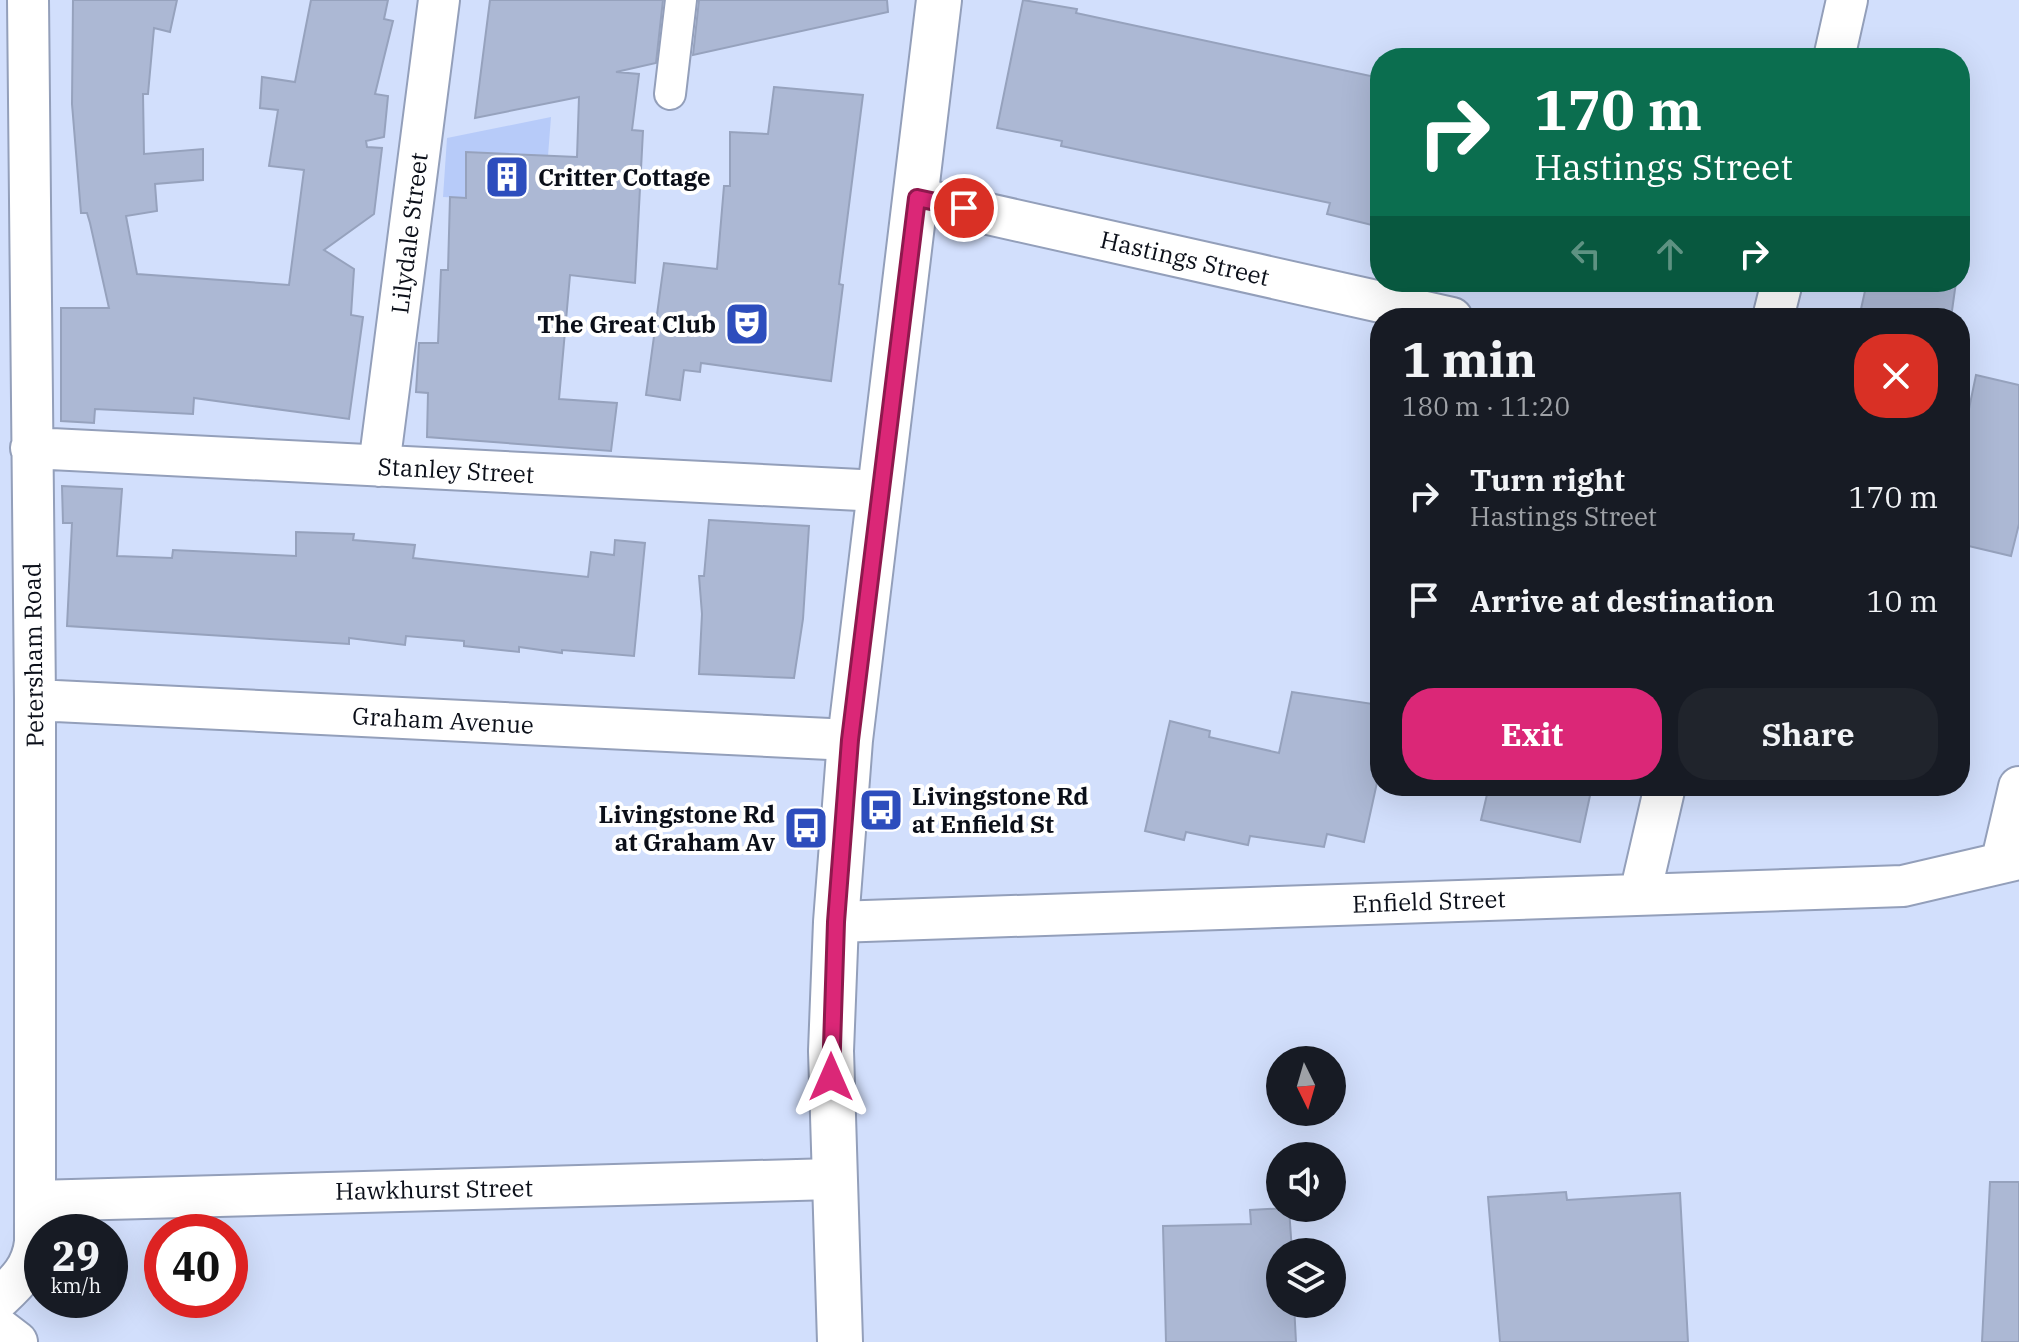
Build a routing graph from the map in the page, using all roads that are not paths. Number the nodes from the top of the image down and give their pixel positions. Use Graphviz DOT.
graph roads {
  1 [pos="28,0"];
  2 [pos="439,0"];
  3 [pos="681,0"];
  4 [pos="939,0"];
  5 [pos="1847,0"];
  6 [pos="1836,48"];
  7 [pos="670,94"];
  8 [pos="917,198"];
  9 [pos="1407,308"];
  10 [pos="31,448"];
  11 [pos="379,466"];
  12 [pos="880,491"];
  13 [pos="16,644"];
  14 [pos="35,700"];
  15 [pos="850,740"];
  16 [pos="2019,787"];
  17 [pos="1663,796"];
  18 [pos="2010,860"];
  19 [pos="1640,894"];
  20 [pos="836,922"];
  21 [pos="832,1179"];
  22 [pos="35,1201"];
  23 [pos="0,1298"];
  24 [pos="0,1329"];
  25 [pos="17,1342"];
  26 [pos="840,1342"];
  1 -- 10 [label="street, Petersham Road"];
  2 -- 11 [label="street, Lilydale Street"];
  3 -- 7 [label="street"];
  4 -- 8 [label="street"];
  5 -- 6 [label="street"];
  8 -- 9 [label="street, Hastings Street"];
  8 -- 12 [label="street"];
  10 -- 11 [label="street, Stanley Street"];
  10 -- 13 [label="street, Petersham Road"];
  11 -- 12 [label="street, Stanley Street"];
  12 -- 15 [label="street"];
  13 -- 14 [label="street, Petersham Road"];
  14 -- 15 [label="street, Graham Avenue"];
  14 -- 22 [label="street, Petersham Road"];
  15 -- 20 [label="street"];
  16 -- 18 [label="street"];
  17 -- 19 [label="street"];
  18 -- 19 [label="street, Enfield Street"];
  19 -- 20 [label="street, Enfield Street"];
  20 -- 21 [label="street"];
  21 -- 22 [label="street, Hawkhurst Street"];
  21 -- 26 [label="street"];
  22 -- 23 [label="street, Petersham Road"];
  24 -- 25 [label="street"];
}
